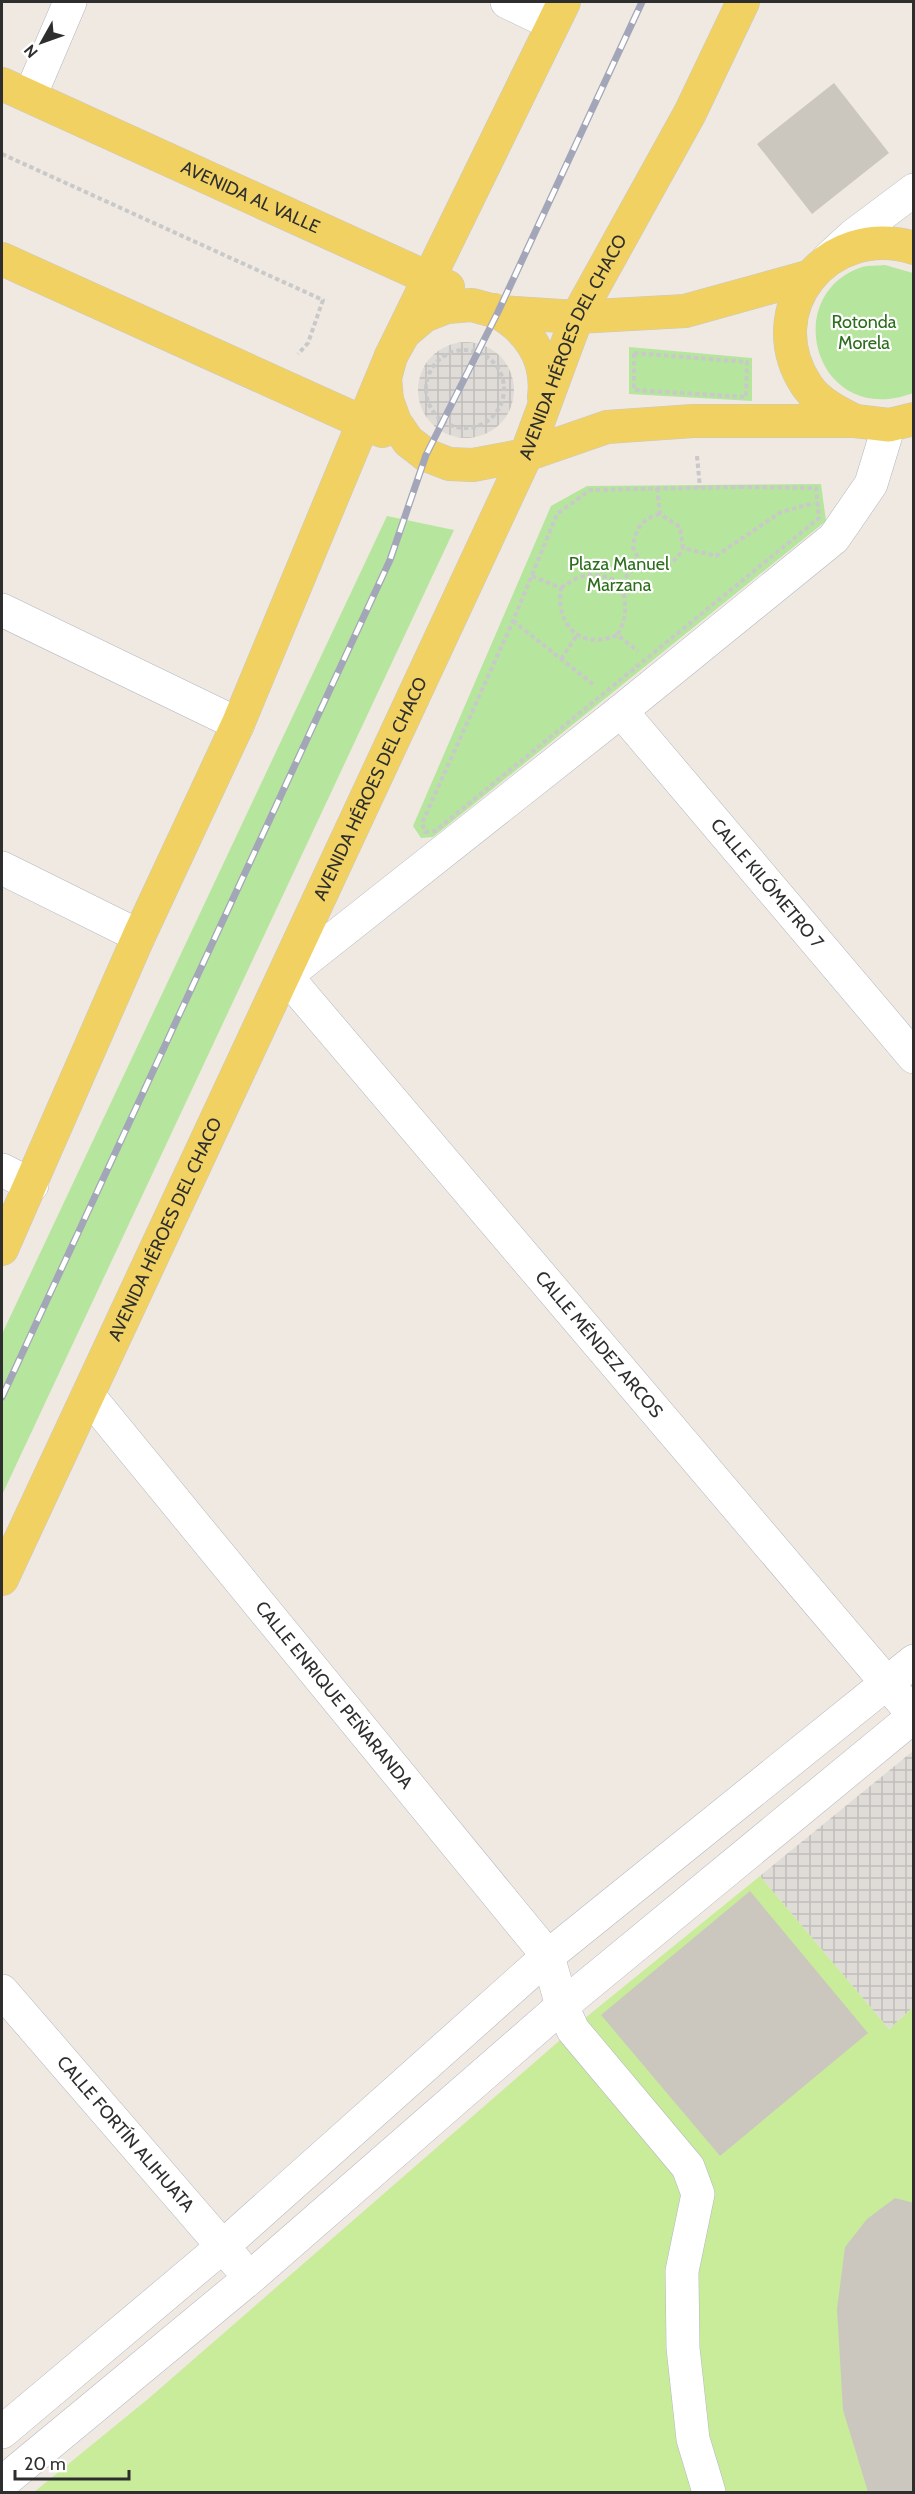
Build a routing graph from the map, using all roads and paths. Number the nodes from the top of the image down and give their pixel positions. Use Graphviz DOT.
graph roads {
  1 [pos="70,2"];
  2 [pos="507,2"];
  3 [pos="743,2"];
  4 [pos="559,13"];
  5 [pos="16,90"];
  6 [pos="2,154"];
  7 [pos="914,190"];
  8 [pos="914,248"];
  9 [pos="2,259"];
  10 [pos="819,268"];
  11 [pos="429,278"];
  12 [pos="498,312"];
  13 [pos="577,317"];
  14 [pos="391,356"];
  15 [pos="293,359"];
  16 [pos="503,382"];
  17 [pos="746,397"];
  18 [pos="543,407"];
  19 [pos="855,421"];
  20 [pos="364,422"];
  21 [pos="906,423"];
  22 [pos="426,455"];
  23 [pos="512,457"];
  24 [pos="657,488"];
  25 [pos="817,502"];
  26 [pos="660,514"];
  27 [pos="683,548"];
  28 [pos="640,562"];
  29 [pos="532,576"];
  30 [pos="620,583"];
  31 [pos="561,588"];
  32 [pos="2,610"];
  33 [pos="513,621"];
  34 [pos="577,635"];
  35 [pos="617,635"];
  36 [pos="648,657"];
  37 [pos="561,659"];
  38 [pos="612,702"];
  39 [pos="238,724"];
  40 [pos="2,868"];
  41 [pos="139,936"];
  42 [pos="285,975"];
  43 [pos="914,1057"];
  44 [pos="2,1170"];
  45 [pos="32,1185"];
  46 [pos="2,1249"];
  47 [pos="88,1395"];
  48 [pos="2,1579"];
  49 [pos="914,1661"];
  50 [pos="887,1682"];
  51 [pos="914,1715"];
  52 [pos="548,1956"];
  53 [pos="2,1991"];
  54 [pos="562,2006"];
  55 [pos="222,2247"];
  56 [pos="251,2277"];
  57 [pos="2,2432"];
  58 [pos="2,2483"];
  59 [pos="710,2493"];
  1 -- 5 [label="street"];
  2 -- 4 [label="street"];
  3 -- 13 [label="main road, AVENIDA HÉROES DEL CHACO"];
  4 -- 11 [label="main road"];
  5 -- 11 [label="main road, AVENIDA AL VALLE"];
  6 -- 15 [label="path"];
  7 -- 10 [label="street"];
  8 -- 10 [label="main road"];
  9 -- 20 [label="main road"];
  10 -- 13 [label="main road"];
  10 -- 19 [label="main road"];
  11 -- 12 [label="main road, AVENIDA AL VALLE"];
  11 -- 14 [label="main road"];
  12 -- 13 [label="main road"];
  12 -- 14 [label="main road"];
  12 -- 18 [label="main road"];
  13 -- 18 [label="main road, AVENIDA HÉROES DEL CHACO"];
  14 -- 20 [label="main road"];
  14 -- 22 [label="main road"];
  16 -- 16 [label="path"];
  17 -- 17 [label="path"];
  18 -- 23 [label="main road, AVENIDA HÉROES DEL CHACO"];
  19 -- 21 [label="main road"];
  19 -- 23 [label="main road"];
  20 -- 22 [label="main road"];
  20 -- 39 [label="main road"];
  21 -- 38 [label="street"];
  22 -- 23 [label="main road"];
  23 -- 42 [label="main road, AVENIDA HÉROES DEL CHACO"];
  24 -- 25 [label="path"];
  24 -- 26 [label="path"];
  24 -- 29 [label="path"];
  25 -- 27 [label="path"];
  25 -- 36 [label="path"];
  26 -- 27 [label="path"];
  26 -- 28 [label="path"];
  27 -- 28 [label="path"];
  28 -- 30 [label="path"];
  29 -- 31 [label="path"];
  29 -- 33 [label="path"];
  30 -- 31 [label="path"];
  30 -- 35 [label="path"];
  31 -- 34 [label="path"];
  32 -- 39 [label="street"];
  33 -- 37 [label="path"];
  33 -- 38 [label="path"];
  34 -- 35 [label="path"];
  34 -- 37 [label="path"];
  35 -- 36 [label="path"];
  36 -- 38 [label="path"];
  37 -- 38 [label="path"];
  38 -- 42 [label="street"];
  38 -- 43 [label="street, CALLE KILÓMETRO 7"];
  39 -- 41 [label="main road"];
  40 -- 41 [label="street"];
  41 -- 45 [label="main road"];
  42 -- 47 [label="main road, AVENIDA HÉROES DEL CHACO"];
  42 -- 50 [label="street, CALLE MÉNDEZ ARCOS"];
  44 -- 45 [label="street"];
  45 -- 46 [label="main road"];
  47 -- 48 [label="main road, AVENIDA HÉROES DEL CHACO"];
  47 -- 52 [label="street, CALLE ENRIQUE PEÑARANDA"];
  49 -- 50 [label="street"];
  50 -- 51 [label="street, CALLE MÉNDEZ ARCOS"];
  50 -- 52 [label="street"];
  51 -- 54 [label="street"];
  52 -- 54 [label="street, CALLE ENRIQUE PEÑARANDA"];
  52 -- 55 [label="street"];
  53 -- 55 [label="street, CALLE FORTÍN ALIHUATA"];
  54 -- 56 [label="street"];
  54 -- 59 [label="street, CALLE ENRIQUE PEÑARANDA"];
  55 -- 56 [label="street, CALLE FORTÍN ALIHUATA"];
  55 -- 57 [label="street"];
  56 -- 58 [label="street"];
}
